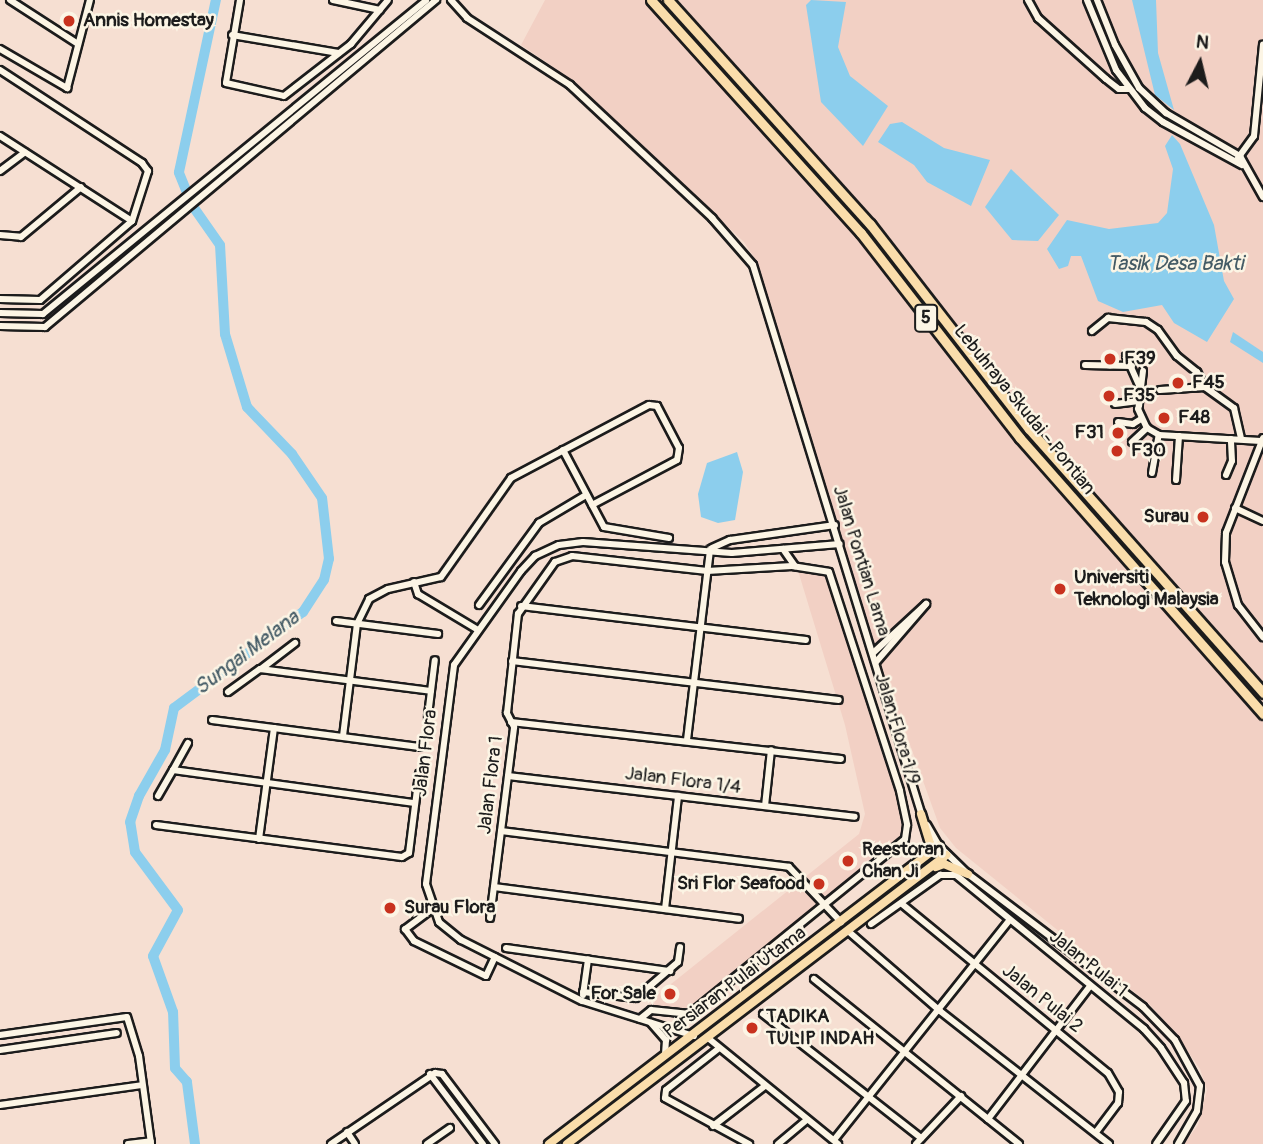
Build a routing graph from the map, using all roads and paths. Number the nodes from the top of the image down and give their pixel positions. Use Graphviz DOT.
graph roads {
  1 [pos="10,0"];
  2 [pos="90,0"];
  3 [pos="240,0"];
  4 [pos="333,0"];
  5 [pos="388,0"];
  6 [pos="651,0"];
  7 [pos="668,0"];
  8 [pos="1028,0"];
  9 [pos="1087,0"];
  10 [pos="1097,0"];
  11 [pos="432,1"];
  12 [pos="453,3"];
  13 [pos="380,10"];
  14 [pos="232,35"];
  15 [pos="78,44"];
  16 [pos="1263,44"];
  17 [pos="0,49"];
  18 [pos="338,53"];
  19 [pos="0,71"];
  20 [pos="1129,89"];
  21 [pos="0,136"];
  22 [pos="24,152"];
  23 [pos="1237,159"];
  24 [pos="0,171"];
  25 [pos="81,187"];
  26 [pos="1263,197"];
  27 [pos="132,220"];
  28 [pos="0,235"];
  29 [pos="0,299"];
  30 [pos="0,313"];
  31 [pos="0,326"];
  32 [pos="1092,331"];
  33 [pos="1126,356"];
  34 [pos="1085,365"];
  35 [pos="1132,366"];
  36 [pos="1143,371"];
  37 [pos="1139,387"];
  38 [pos="1205,387"];
  39 [pos="1160,390"];
  40 [pos="1139,401"];
  41 [pos="1115,404"];
  42 [pos="1141,419"];
  43 [pos="1118,422"];
  44 [pos="1147,428"];
  45 [pos="1159,435"];
  46 [pos="1179,436"];
  47 [pos="1231,439"];
  48 [pos="1241,439"];
  49 [pos="1262,439"];
  50 [pos="1132,442"];
  51 [pos="563,450"];
  52 [pos="1152,473"];
  53 [pos="1226,475"];
  54 [pos="1175,480"];
  55 [pos="586,495"];
  56 [pos="592,505"];
  57 [pos="1235,508"];
  58 [pos="1263,520"];
  59 [pos="835,525"];
  60 [pos="669,538"];
  61 [pos="840,544"];
  62 [pos="804,547"];
  63 [pos="710,549"];
  64 [pos="783,549"];
  65 [pos="572,556"];
  66 [pos="793,563"];
  67 [pos="708,571"];
  68 [pos="414,582"];
  69 [pos="479,605"];
  70 [pos="521,606"];
  71 [pos="336,621"];
  72 [pos="357,624"];
  73 [pos="701,628"];
  74 [pos="478,630"];
  75 [pos="438,634"];
  76 [pos="1263,637"];
  77 [pos="806,640"];
  78 [pos="295,643"];
  79 [pos="873,653"];
  80 [pos="435,660"];
  81 [pos="512,661"];
  82 [pos="876,662"];
  83 [pos="260,669"];
  84 [pos="350,680"];
  85 [pos="694,683"];
  86 [pos="431,691"];
  87 [pos="228,692"];
  88 [pos="1263,693"];
  89 [pos="839,700"];
  90 [pos="1263,713"];
  91 [pos="428,718"];
  92 [pos="212,720"];
  93 [pos="511,722"];
  94 [pos="274,728"];
  95 [pos="343,736"];
  96 [pos="687,740"];
  97 [pos="188,743"];
  98 [pos="419,747"];
  99 [pos="771,750"];
  100 [pos="841,759"];
  101 [pos="173,770"];
  102 [pos="419,774"];
  103 [pos="508,776"];
  104 [pos="266,783"];
  105 [pos="158,796"];
  106 [pos="678,796"];
  107 [pos="415,803"];
  108 [pos="765,807"];
  109 [pos="921,814"];
  110 [pos="855,817"];
  111 [pos="156,825"];
  112 [pos="501,831"];
  113 [pos="259,839"];
  114 [pos="939,846"];
  115 [pos="672,852"];
  116 [pos="947,855"];
  117 [pos="920,862"];
  118 [pos="923,873"];
  119 [pos="968,874"];
  120 [pos="494,887"];
  121 [pos="902,904"];
  122 [pos="826,905"];
  123 [pos="432,909"];
  124 [pos="665,909"];
  125 [pos="490,918"];
  126 [pos="739,919"];
  127 [pos="1009,920"];
  128 [pos="841,922"];
  129 [pos="872,925"];
  130 [pos="848,930"];
  131 [pos="680,947"];
  132 [pos="506,948"];
  133 [pos="495,957"];
  134 [pos="588,960"];
  135 [pos="976,965"];
  136 [pos="670,971"];
  137 [pos="814,979"];
  138 [pos="1090,986"];
  139 [pos="583,992"];
  140 [pos="582,1001"];
  141 [pos="940,1011"];
  142 [pos="763,1014"];
  143 [pos="640,1019"];
  144 [pos="650,1022"];
  145 [pos="1058,1031"];
  146 [pos="117,1034"];
  147 [pos="0,1035"];
  148 [pos="695,1036"];
  149 [pos="708,1038"];
  150 [pos="718,1049"];
  151 [pos="0,1050"];
  152 [pos="905,1052"];
  153 [pos="664,1057"];
  154 [pos="430,1074"];
  155 [pos="1023,1075"];
  156 [pos="142,1085"];
  157 [pos="765,1086"];
  158 [pos="961,1096"];
  159 [pos="869,1097"];
  160 [pos="0,1105"];
  161 [pos="988,1119"];
  162 [pos="807,1120"];
  163 [pos="713,1126"];
  164 [pos="450,1128"];
  165 [pos="347,1132"];
  166 [pos="1096,1132"];
  167 [pos="919,1141"];
  168 [pos="151,1142"];
  169 [pos="836,1142"];
  170 [pos="128,1144"];
  171 [pos="331,1144"];
  172 [pos="355,1144"];
  173 [pos="427,1144"];
  174 [pos="483,1144"];
  175 [pos="495,1144"];
  176 [pos="550,1144"];
  177 [pos="567,1144"];
  178 [pos="749,1144"];
  179 [pos="778,1144"];
  180 [pos="1019,1144"];
  181 [pos="1109,1144"];
  182 [pos="1156,1144"];
  183 [pos="1178,1144"];
  1 -- 15 [label="street"];
  2 -- 15 [label="street"];
  3 -- 14 [label="street"];
  4 -- 13 [label="street"];
  5 -- 13 [label="street"];
  6 -- 90 [label="highway, Lebuhraya Skudai - Pontian / 5"];
  7 -- 88 [label="highway, Lebuhraya Skudai - Pontian / 5"];
  8 -- 20 [label="street"];
  9 -- 20 [label="street"];
  10 -- 23 [label="street"];
  11 -- 12 [label="street"];
  11 -- 30 [label="street"];
  11 -- 31 [label="street"];
  12 -- 59 [label="street, Jalan Pontian Lama"];
  13 -- 18 [label="street"];
  14 -- 18 [label="street"];
  14 -- 18 [label="street"];
  15 -- 17 [label="street"];
  16 -- 23 [label="street"];
  19 -- 27 [label="street"];
  20 -- 23 [label="street"];
  21 -- 22 [label="street"];
  22 -- 24 [label="street"];
  22 -- 25 [label="street"];
  23 -- 26 [label="street"];
  25 -- 27 [label="street"];
  25 -- 28 [label="street"];
  27 -- 29 [label="street"];
  32 -- 38 [label="street"];
  33 -- 35 [label="street"];
  34 -- 35 [label="street"];
  35 -- 37 [label="street"];
  36 -- 37 [label="street"];
  37 -- 40 [label="street"];
  38 -- 39 [label="street"];
  38 -- 48 [label="street"];
  40 -- 41 [label="street"];
  40 -- 42 [label="street"];
  42 -- 43 [label="street"];
  42 -- 44 [label="street"];
  44 -- 45 [label="street"];
  44 -- 50 [label="street"];
  45 -- 46 [label="street"];
  45 -- 52 [label="street"];
  46 -- 47 [label="street"];
  46 -- 54 [label="street"];
  47 -- 48 [label="street"];
  47 -- 53 [label="street"];
  48 -- 49 [label="street"];
  49 -- 57 [label="street"];
  51 -- 55 [label="street"];
  51 -- 56 [label="street"];
  51 -- 68 [label="street"];
  55 -- 56 [label="street"];
  55 -- 69 [label="street"];
  56 -- 60 [label="street"];
  57 -- 58 [label="street"];
  57 -- 76 [label="street"];
  59 -- 61 [label="street, Jalan Pontian Lama"];
  59 -- 63 [label="street, Jalan Flora"];
  61 -- 62 [label="street, Jalan Flora"];
  61 -- 79 [label="street, Jalan Pontian Lama"];
  62 -- 64 [label="street, Jalan Flora"];
  62 -- 66 [label="street"];
  63 -- 64 [label="street, Jalan Flora"];
  63 -- 67 [label="street"];
  63 -- 74 [label="street, Jalan Flora"];
  64 -- 66 [label="street"];
  65 -- 67 [label="street, Jalan Flora 1/9"];
  65 -- 70 [label="street, Jalan Flora 1"];
  66 -- 67 [label="street, Jalan Flora 1/9"];
  66 -- 122 [label="street, Jalan Flora 1/9"];
  67 -- 73 [label="street"];
  68 -- 72 [label="street"];
  68 -- 74 [label="street"];
  70 -- 73 [label="street"];
  70 -- 81 [label="street, Jalan Flora 1"];
  71 -- 72 [label="street"];
  72 -- 75 [label="street"];
  72 -- 84 [label="street"];
  73 -- 77 [label="street"];
  73 -- 85 [label="street"];
  74 -- 123 [label="street, Jalan Flora"];
  78 -- 83 [label="street"];
  79 -- 82 [label="street, Jalan Pontian Lama"];
  79 -- 82 [label="street"];
  80 -- 86 [label="street"];
  81 -- 85 [label="street"];
  81 -- 93 [label="street, Jalan Flora 1"];
  82 -- 109 [label="street, Jalan Pontian Lama"];
  83 -- 84 [label="street"];
  83 -- 87 [label="street"];
  84 -- 86 [label="street"];
  84 -- 95 [label="street"];
  85 -- 89 [label="street"];
  85 -- 96 [label="street"];
  86 -- 91 [label="street"];
  92 -- 94 [label="street"];
  93 -- 96 [label="street"];
  93 -- 103 [label="street, Jalan Flora 1"];
  94 -- 95 [label="street"];
  94 -- 104 [label="street"];
  95 -- 98 [label="street"];
  96 -- 99 [label="street"];
  97 -- 101 [label="street"];
  99 -- 100 [label="street"];
  99 -- 108 [label="street"];
  101 -- 104 [label="street"];
  101 -- 105 [label="street"];
  102 -- 107 [label="street"];
  103 -- 106 [label="street, Jalan Flora 1/4"];
  103 -- 112 [label="street, Jalan Flora 1"];
  104 -- 107 [label="street"];
  104 -- 113 [label="street"];
  106 -- 108 [label="street, Jalan Flora 1/4"];
  106 -- 115 [label="street"];
  107 -- 113 [label="street"];
  108 -- 110 [label="street, Jalan Flora 1/4"];
  109 -- 114 [label="street, Jalan Pontian Lama"];
  109 -- 117 [label="main road"];
  111 -- 113 [label="street"];
  112 -- 115 [label="street"];
  112 -- 120 [label="street, Jalan Flora 1"];
  114 -- 116 [label="street, Jalan Pontian Lama"];
  114 -- 117 [label="main road, Persiaran Pulai Utama"];
  115 -- 122 [label="street"];
  115 -- 124 [label="street"];
  116 -- 118 [label="main road, Persiaran Pulai Utama"];
  116 -- 119 [label="street, Jalan Pontian Lama"];
  117 -- 128 [label="main road, Persiaran Pulai Utama"];
  118 -- 119 [label="main road"];
  118 -- 130 [label="main road, Persiaran Pulai Utama"];
  119 -- 183 [label="street, Jalan Pontian Lama"];
  120 -- 124 [label="street"];
  120 -- 125 [label="street, Jalan Flora 1"];
  121 -- 127 [label="street, Jalan Pulai 1"];
  121 -- 129 [label="street"];
  121 -- 135 [label="street, Jalan Pulai 2"];
  122 -- 128 [label="street"];
  122 -- 143 [label="street, Jalan Flora 1/9"];
  123 -- 133 [label="street"];
  123 -- 133 [label="street"];
  124 -- 126 [label="street"];
  127 -- 135 [label="street"];
  127 -- 138 [label="street, Jalan Pulai 1"];
  128 -- 130 [label="main road"];
  128 -- 148 [label="main road, Persiaran Pulai Utama"];
  130 -- 141 [label="street"];
  130 -- 149 [label="main road, Persiaran Pulai Utama"];
  131 -- 136 [label="street"];
  132 -- 134 [label="street"];
  133 -- 140 [label="street"];
  134 -- 136 [label="street"];
  134 -- 139 [label="street"];
  135 -- 141 [label="street"];
  135 -- 145 [label="street, Jalan Pulai 2"];
  136 -- 139 [label="street"];
  137 -- 152 [label="street"];
  138 -- 145 [label="street"];
  138 -- 182 [label="street, Jalan Pulai 1"];
  139 -- 140 [label="street"];
  140 -- 143 [label="street"];
  141 -- 152 [label="street"];
  141 -- 155 [label="street"];
  142 -- 159 [label="street"];
  143 -- 144 [label="street"];
  144 -- 148 [label="street"];
  144 -- 153 [label="street"];
  145 -- 155 [label="street"];
  145 -- 166 [label="street, Jalan Pulai 2"];
  146 -- 151 [label="street"];
  147 -- 156 [label="street"];
  148 -- 153 [label="main road, Persiaran Pulai Utama"];
  149 -- 150 [label="street"];
  149 -- 177 [label="main road, Persiaran Pulai Utama"];
  150 -- 157 [label="street"];
  150 -- 163 [label="street"];
  152 -- 158 [label="street"];
  152 -- 159 [label="street"];
  153 -- 176 [label="main road, Persiaran Pulai Utama"];
  154 -- 165 [label="street"];
  154 -- 174 [label="street"];
  154 -- 175 [label="street"];
  155 -- 161 [label="street"];
  155 -- 166 [label="street"];
  156 -- 160 [label="street"];
  156 -- 168 [label="street"];
  157 -- 162 [label="street"];
  157 -- 163 [label="street"];
  158 -- 161 [label="street"];
  158 -- 167 [label="street"];
  159 -- 167 [label="street"];
  159 -- 169 [label="street"];
  161 -- 180 [label="street"];
  162 -- 169 [label="street"];
  162 -- 179 [label="street"];
  163 -- 178 [label="street"];
  164 -- 173 [label="street"];
  165 -- 171 [label="street"];
  165 -- 172 [label="street"];
  166 -- 181 [label="street"];
  168 -- 170 [label="street"];
}
